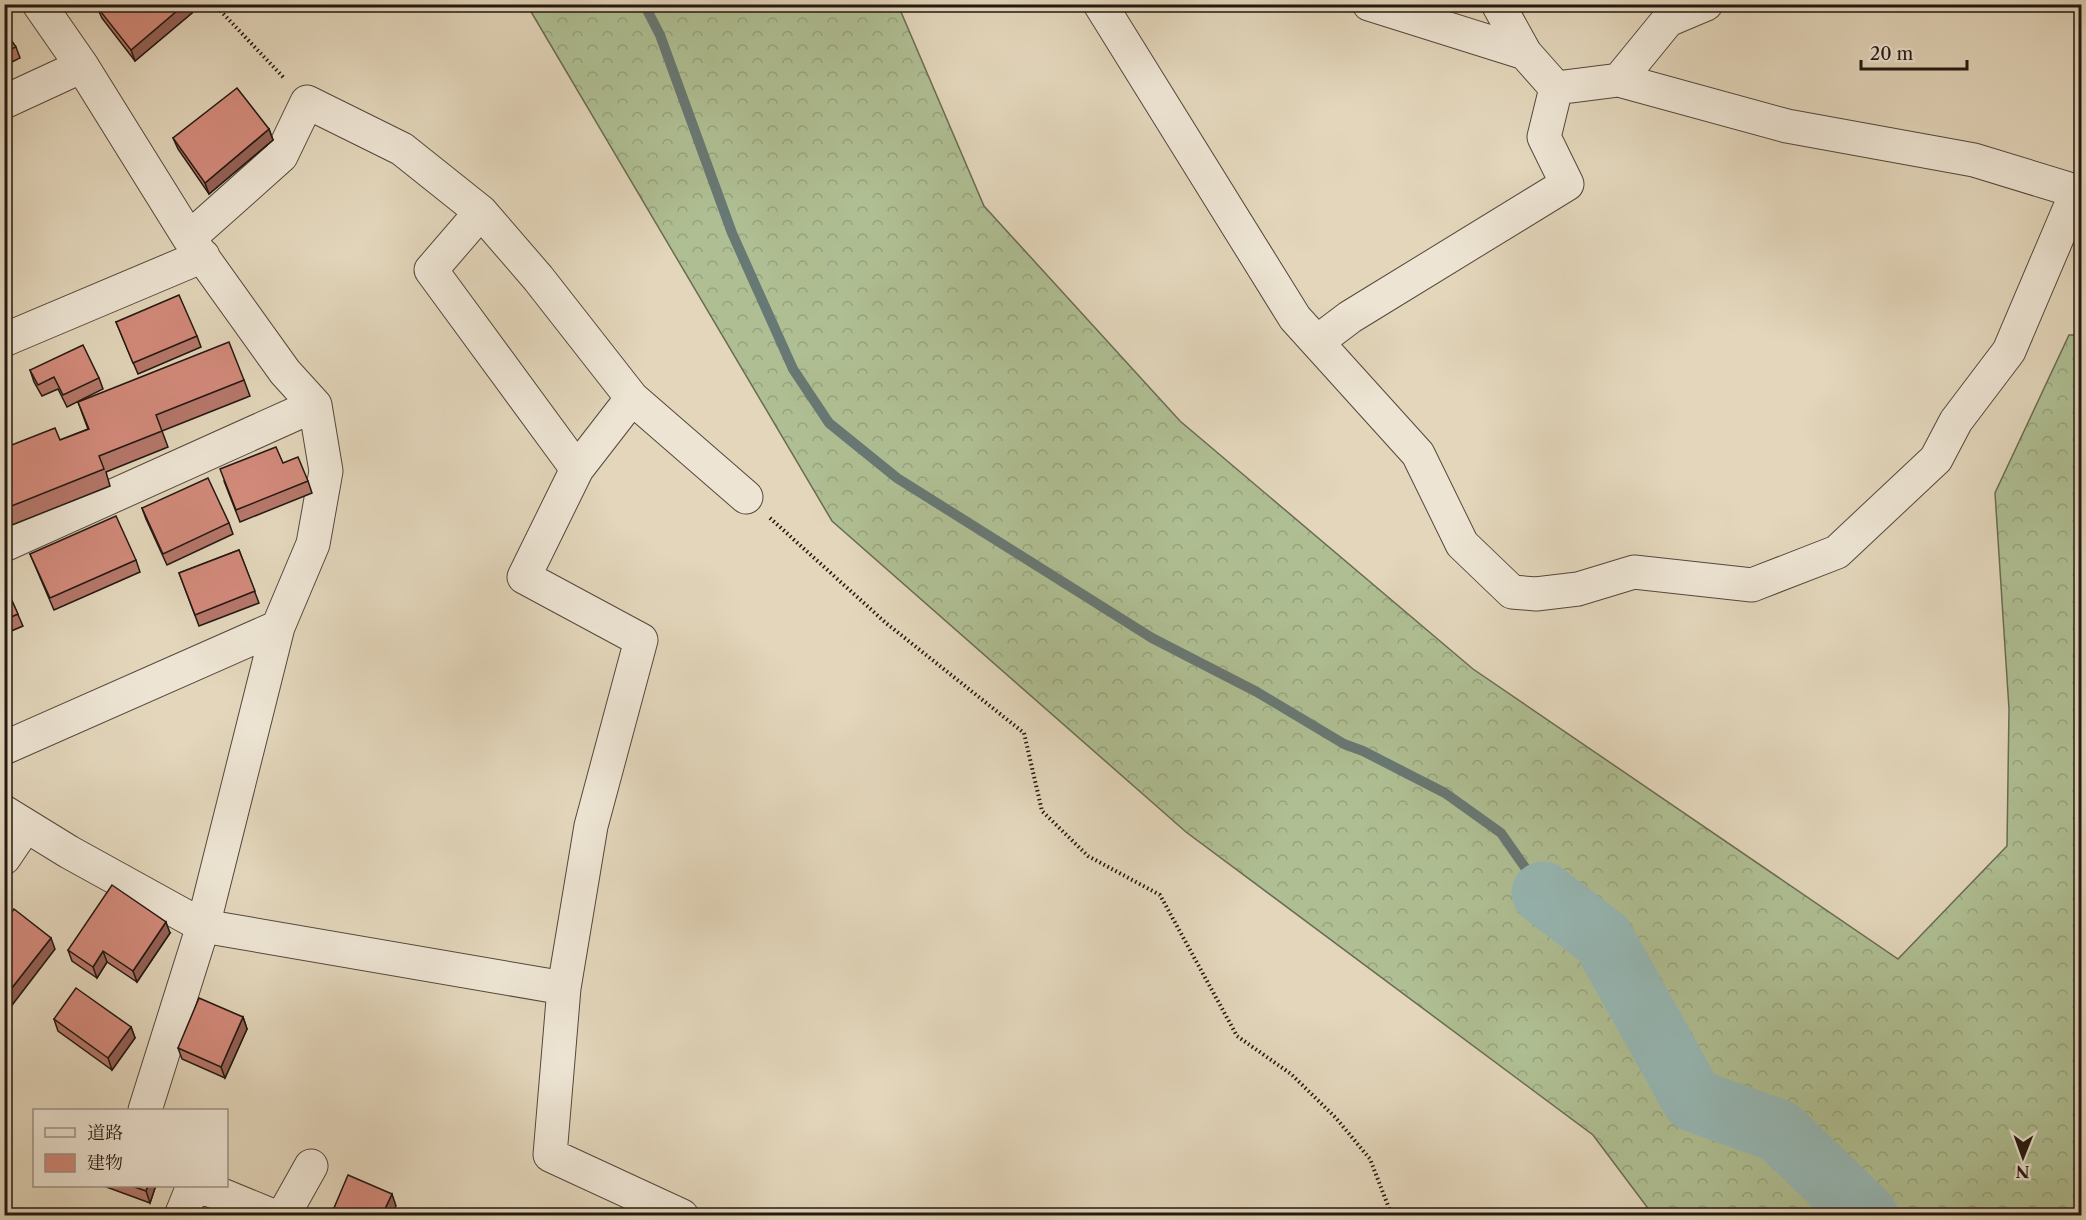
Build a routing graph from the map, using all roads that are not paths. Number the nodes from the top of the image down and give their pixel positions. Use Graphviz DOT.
graph roads {
  1 [pos="39,4"];
  2 [pos="1100,4"];
  3 [pos="1370,4"];
  4 [pos="1498,4"];
  5 [pos="1706,4"];
  6 [pos="1525,53"];
  7 [pos="82,66"];
  8 [pos="1619,80"];
  9 [pos="1556,88"];
  10 [pos="4,102"];
  11 [pos="2080,192"];
  12 [pos="481,212"];
  13 [pos="196,247"];
  14 [pos="4,340"];
  15 [pos="1317,342"];
  16 [pos="632,398"];
  17 [pos="315,405"];
  18 [pos="577,469"];
  19 [pos="746,497"];
  20 [pos="4,545"];
  21 [pos="279,627"];
  22 [pos="4,748"];
  23 [pos="15,820"];
  24 [pos="4,858"];
  25 [pos="203,926"];
  26 [pos="564,988"];
  27 [pos="145,1109"];
  28 [pos="311,1166"];
  29 [pos="192,1187"];
  30 [pos="205,1187"];
  31 [pos="182,1215"];
  32 [pos="273,1215"];
  33 [pos="283,1215"];
  34 [pos="682,1215"];
  1 -- 7 [label="street"];
  2 -- 15 [label="street"];
  3 -- 6 [label="street"];
  4 -- 6 [label="street"];
  5 -- 8 [label="street"];
  6 -- 9 [label="street"];
  7 -- 10 [label="street"];
  7 -- 13 [label="street"];
  8 -- 9 [label="street"];
  8 -- 11 [label="street"];
  9 -- 15 [label="street"];
  11 -- 15 [label="street"];
  12 -- 13 [label="street"];
  12 -- 16 [label="street"];
  12 -- 18 [label="street"];
  13 -- 14 [label="street"];
  13 -- 17 [label="street"];
  16 -- 18 [label="street"];
  16 -- 19 [label="street"];
  17 -- 20 [label="street"];
  17 -- 21 [label="street"];
  18 -- 26 [label="street"];
  21 -- 22 [label="street"];
  21 -- 25 [label="street"];
  23 -- 24 [label="street"];
  23 -- 25 [label="street"];
  25 -- 26 [label="street"];
  25 -- 27 [label="street"];
  26 -- 34 [label="street"];
  28 -- 33 [label="street"];
  29 -- 31 [label="street"];
  30 -- 32 [label="street"];
}
